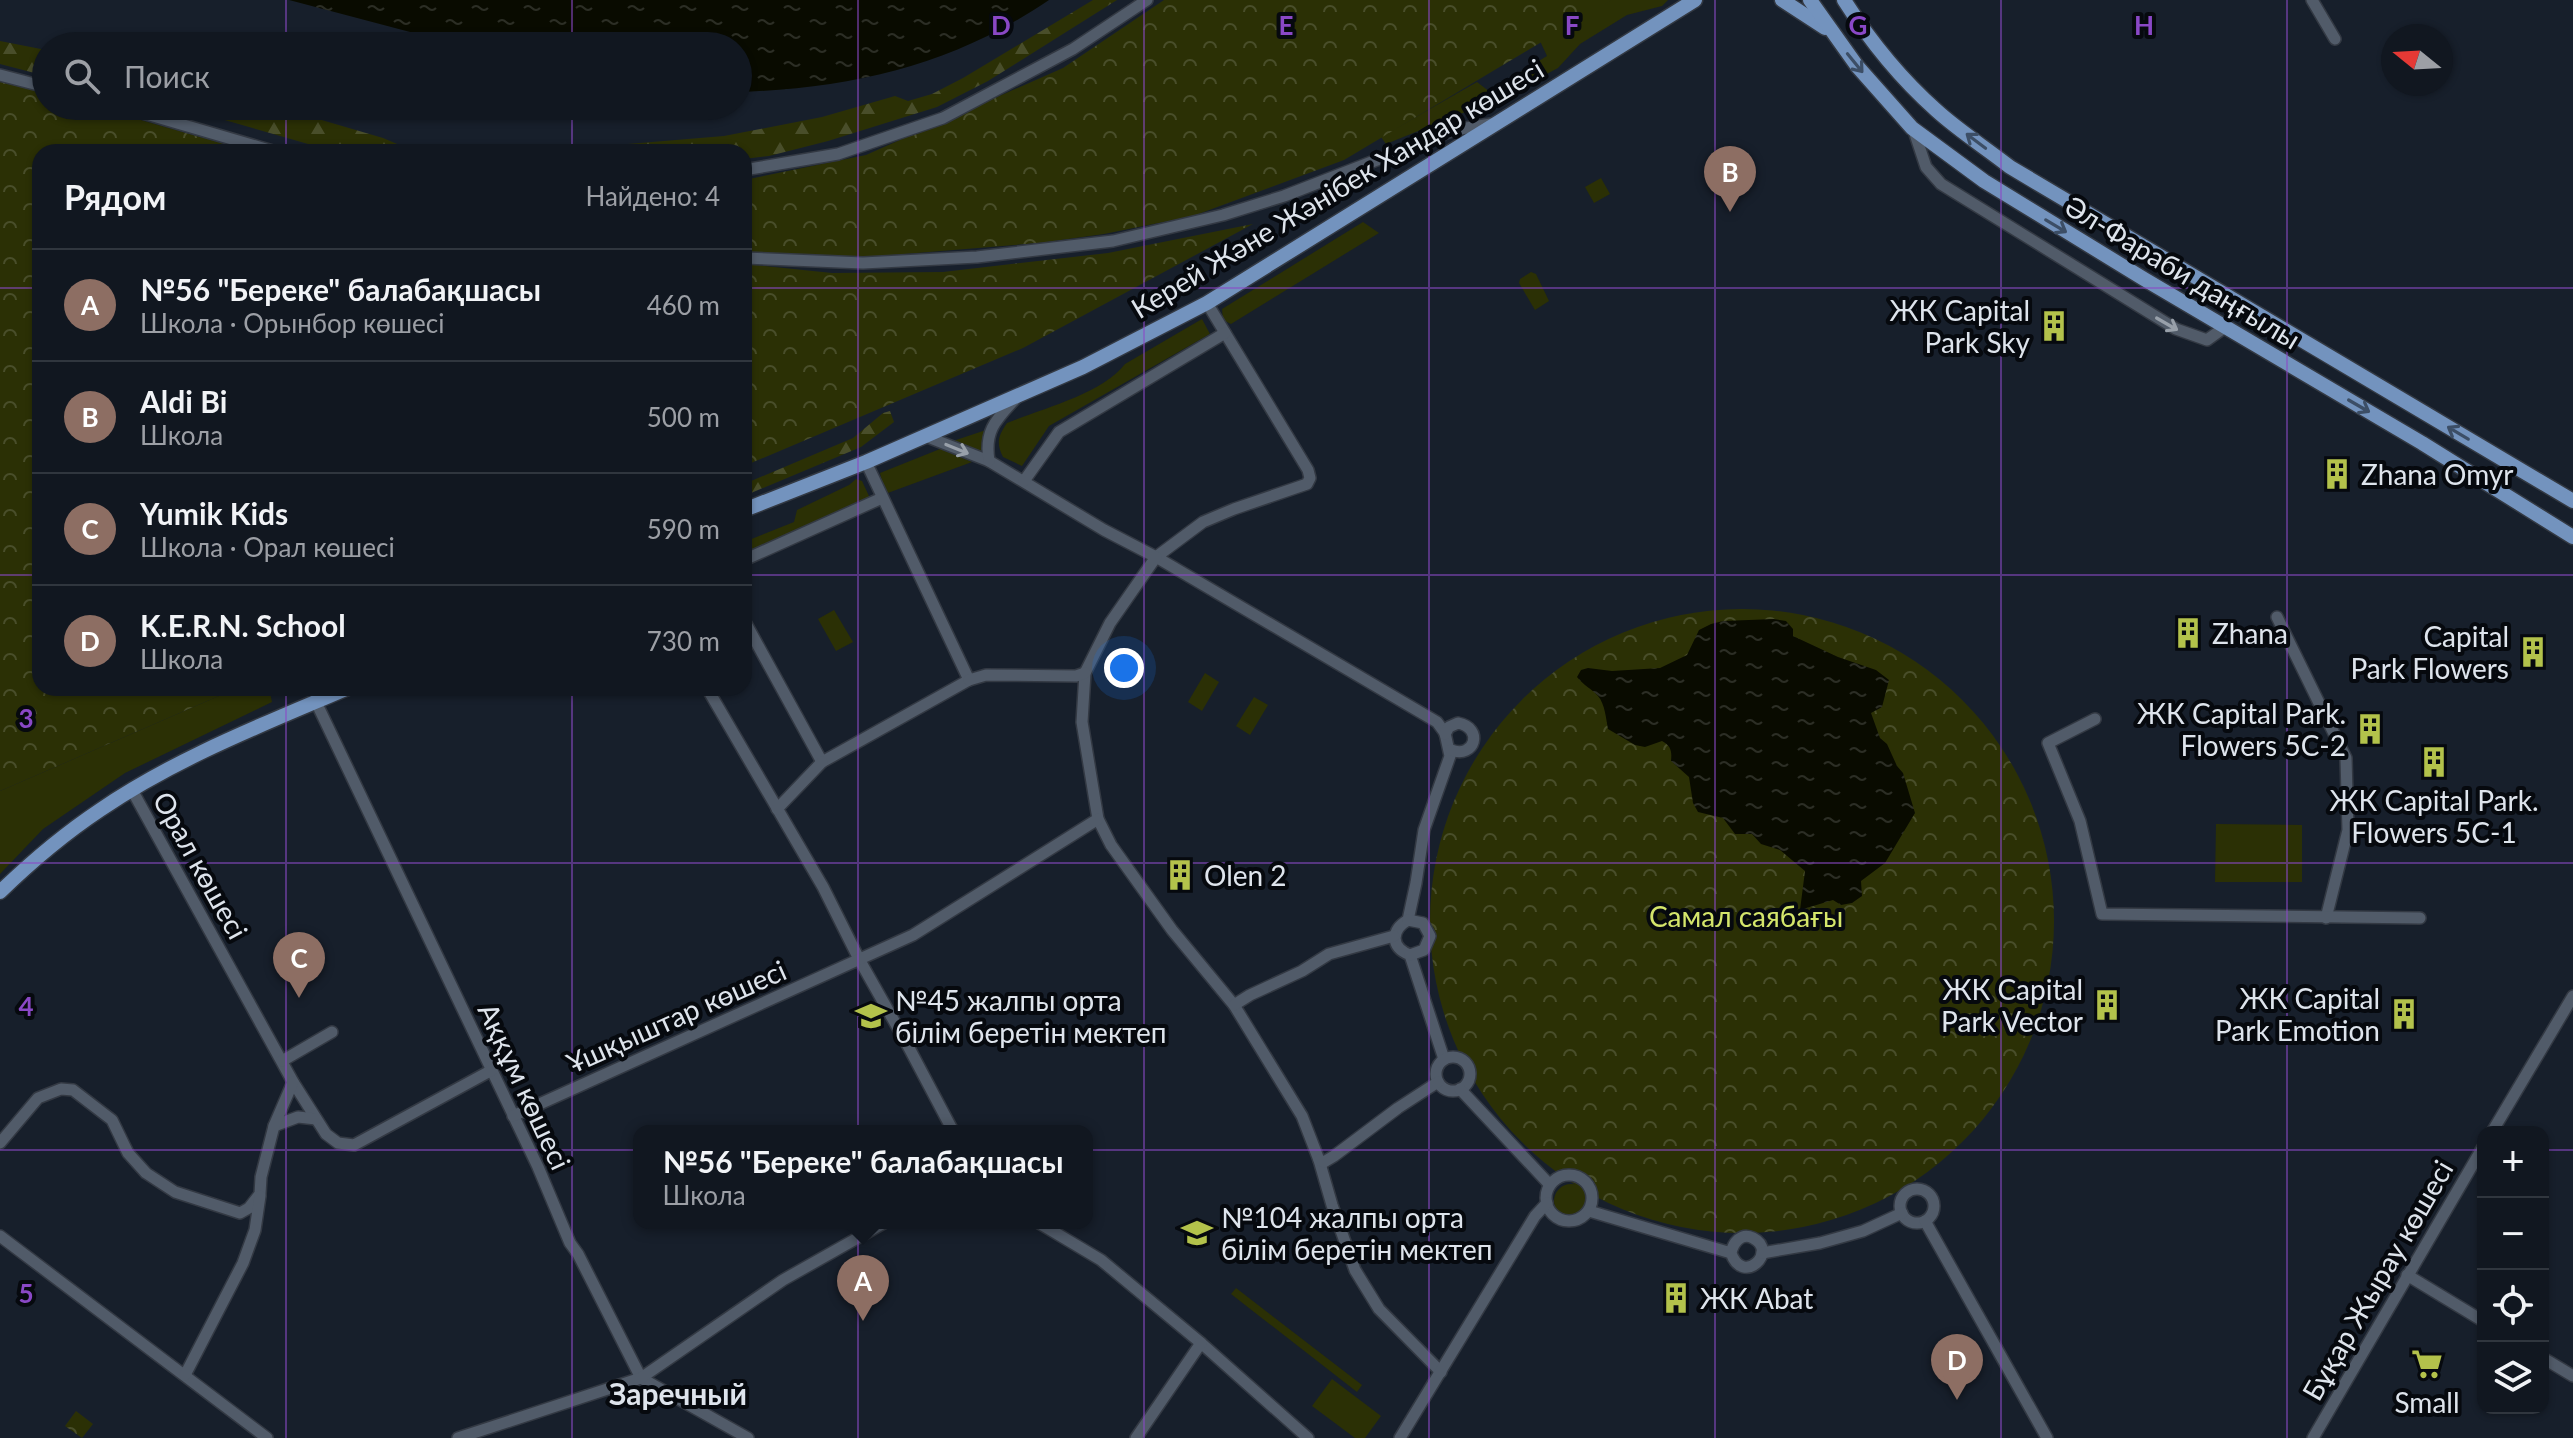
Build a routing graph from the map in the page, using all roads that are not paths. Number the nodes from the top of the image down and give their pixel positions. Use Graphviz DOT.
graph roads {
  1 [pos="1147,0"];
  2 [pos="1695,0"];
  3 [pos="1782,0"];
  4 [pos="1810,0"];
  5 [pos="2312,0"];
  6 [pos="1849,4"];
  7 [pos="1831,31"];
  8 [pos="2335,39"];
  9 [pos="0,75"];
  10 [pos="32,83"];
  11 [pos="167,120"];
  12 [pos="1496,124"];
  13 [pos="1912,128"];
  14 [pos="249,144"];
  15 [pos="752,169"];
  16 [pos="752,258"];
  17 [pos="2177,265"];
  18 [pos="2162,290"];
  19 [pos="1207,303"];
  20 [pos="2225,327"];
  21 [pos="1225,333"];
  22 [pos="1017,397"];
  23 [pos="925,436"];
  24 [pos="989,461"];
  25 [pos="866,462"];
  26 [pos="1024,481"];
  27 [pos="882,498"];
  28 [pos="2573,501"];
  29 [pos="752,508"];
  30 [pos="2573,537"];
  31 [pos="752,556"];
  32 [pos="1156,557"];
  33 [pos="2277,617"];
  34 [pos="752,635"];
  35 [pos="1085,673"];
  36 [pos="969,680"];
  37 [pos="330,696"];
  38 [pos="712,696"];
  39 [pos="316,702"];
  40 [pos="2095,719"];
  41 [pos="1445,734"];
  42 [pos="1451,750"];
  43 [pos="822,762"];
  44 [pos="132,790"];
  45 [pos="777,809"];
  46 [pos="1098,819"];
  47 [pos="0,892"];
  48 [pos="2326,918"];
  49 [pos="2420,918"];
  50 [pos="1408,920"];
  51 [pos="1394,936"];
  52 [pos="1410,955"];
  53 [pos="859,959"];
  54 [pos="2573,996"];
  55 [pos="1234,1005"];
  56 [pos="332,1032"];
  57 [pos="1444,1059"];
  58 [pos="282,1061"];
  59 [pos="492,1070"];
  60 [pos="293,1082"];
  61 [pos="1438,1082"];
  62 [pos="1460,1089"];
  63 [pos="513,1116"];
  64 [pos="316,1119"];
  65 [pos="950,1125"];
  66 [pos="274,1126"];
  67 [pos="2496,1126"];
  68 [pos="0,1143"];
  69 [pos="2477,1157"];
  70 [pos="1319,1160"];
  71 [pos="1550,1185"];
  72 [pos="260,1194"];
  73 [pos="1547,1203"];
  74 [pos="1589,1211"];
  75 [pos="1902,1213"];
  76 [pos="1925,1221"];
  77 [pos="873,1229"];
  78 [pos="1049,1229"];
  79 [pos="0,1236"];
  80 [pos="1731,1253"];
  81 [pos="1762,1253"];
  82 [pos="2407,1275"];
  83 [pos="2477,1317"];
  84 [pos="1201,1343"];
  85 [pos="2549,1362"];
  86 [pos="1441,1372"];
  87 [pos="185,1375"];
  88 [pos="2573,1376"];
  89 [pos="641,1378"];
  90 [pos="484,1435"];
  91 [pos="267,1438"];
  92 [pos="458,1438"];
  93 [pos="748,1438"];
  94 [pos="1136,1438"];
  95 [pos="1308,1438"];
  96 [pos="1400,1438"];
  97 [pos="2047,1438"];
  98 [pos="2313,1438"];
  1 -- 15 [label="street"];
  2 -- 12 [label="main road, Керей Және Жәнібек Хандар көшесі"];
  3 -- 7 [label="main road"];
  4 -- 7 [label="main road, Әл-Фараби даңғылы"];
  5 -- 8 [label="street"];
  17 -- 6 [label="main road, Әл-Фараби даңғылы, one-way"];
  7 -- 13 [label="main road, Әл-Фараби даңғылы, one-way"];
  9 -- 10 [label="street"];
  11 -- 14 [label="street"];
  12 -- 16 [label="street"];
  12 -- 19 [label="main road, Керей Және Жәнібек Хандар көшесі"];
  13 -- 18 [label="main road, Әл-Фараби даңғылы, one-way"];
  13 -- 20 [label="street, one-way"];
  17 -- 18 [label="main road"];
  28 -- 17 [label="main road, Әл-Фараби даңғылы, one-way"];
  18 -- 20 [label="main road, Әл-Фараби даңғылы"];
  19 -- 21 [label="street"];
  19 -- 22 [label="main road, Керей Және Жәнібек Хандар көшесі"];
  20 -- 30 [label="main road, Әл-Фараби даңғылы, one-way"];
  21 -- 26 [label="street"];
  21 -- 32 [label="street"];
  22 -- 23 [label="main road, Керей Және Жәнібек Хандар көшесі"];
  22 -- 24 [label="street"];
  23 -- 24 [label="street, one-way"];
  23 -- 25 [label="main road, Керей Және Жәнібек Хандар көшесі"];
  24 -- 26 [label="street"];
  25 -- 27 [label="street"];
  25 -- 29 [label="main road, Керей Және Жәнібек Хандар көшесі"];
  26 -- 32 [label="street"];
  27 -- 31 [label="street"];
  27 -- 36 [label="street"];
  32 -- 35 [label="street"];
  32 -- 41 [label="street"];
  33 -- 48 [label="street"];
  34 -- 43 [label="street"];
  35 -- 36 [label="street"];
  35 -- 46 [label="street"];
  36 -- 43 [label="street"];
  37 -- 39 [label="main road"];
  38 -- 45 [label="street"];
  39 -- 44 [label="main road"];
  39 -- 59 [label="street, Аққұм көшесі"];
  40 -- 48 [label="street"];
  41 -- 42 [label="street"];
  41 -- 42 [label="street"];
  42 -- 50 [label="street"];
  43 -- 45 [label="street"];
  44 -- 47 [label="main road"];
  44 -- 58 [label="street, Орал көшесі"];
  45 -- 53 [label="street"];
  46 -- 53 [label="street, Ұшқыштар көшесі"];
  46 -- 55 [label="street"];
  48 -- 49 [label="street"];
  50 -- 51 [label="street"];
  50 -- 52 [label="street"];
  51 -- 52 [label="street"];
  51 -- 55 [label="street"];
  52 -- 57 [label="street"];
  53 -- 63 [label="street, Ұшқыштар көшесі"];
  53 -- 65 [label="street"];
  54 -- 67 [label="street"];
  55 -- 70 [label="street"];
  56 -- 58 [label="street"];
  57 -- 61 [label="street"];
  57 -- 62 [label="street"];
  58 -- 60 [label="street, Орал көшесі"];
  59 -- 63 [label="street, Аққұм көшесі"];
  59 -- 64 [label="street, Орал көшесі"];
  60 -- 64 [label="street, Орал көшесі"];
  60 -- 66 [label="street"];
  61 -- 62 [label="street"];
  61 -- 70 [label="street"];
  62 -- 71 [label="street"];
  63 -- 89 [label="street, Аққұм көшесі"];
  64 -- 66 [label="street"];
  66 -- 72 [label="street"];
  68 -- 72 [label="street"];
  69 -- 82 [label="street, Бұқар Жырау көшесі"];
  70 -- 86 [label="street"];
  71 -- 73 [label="street"];
  71 -- 74 [label="street"];
  72 -- 87 [label="street"];
  73 -- 74 [label="street"];
  73 -- 86 [label="street"];
  74 -- 80 [label="street"];
  75 -- 76 [label="street"];
  75 -- 76 [label="street"];
  75 -- 81 [label="street"];
  76 -- 97 [label="street"];
  77 -- 89 [label="street"];
  78 -- 84 [label="street"];
  79 -- 87 [label="street"];
  80 -- 81 [label="street"];
  80 -- 81 [label="street"];
  82 -- 83 [label="street"];
  82 -- 98 [label="street, Бұқар Жырау көшесі"];
  84 -- 94 [label="street"];
  84 -- 95 [label="street"];
  85 -- 88 [label="street"];
  86 -- 96 [label="street"];
  87 -- 91 [label="street"];
  89 -- 90 [label="street"];
  89 -- 93 [label="street"];
  90 -- 92 [label="street"];
}
